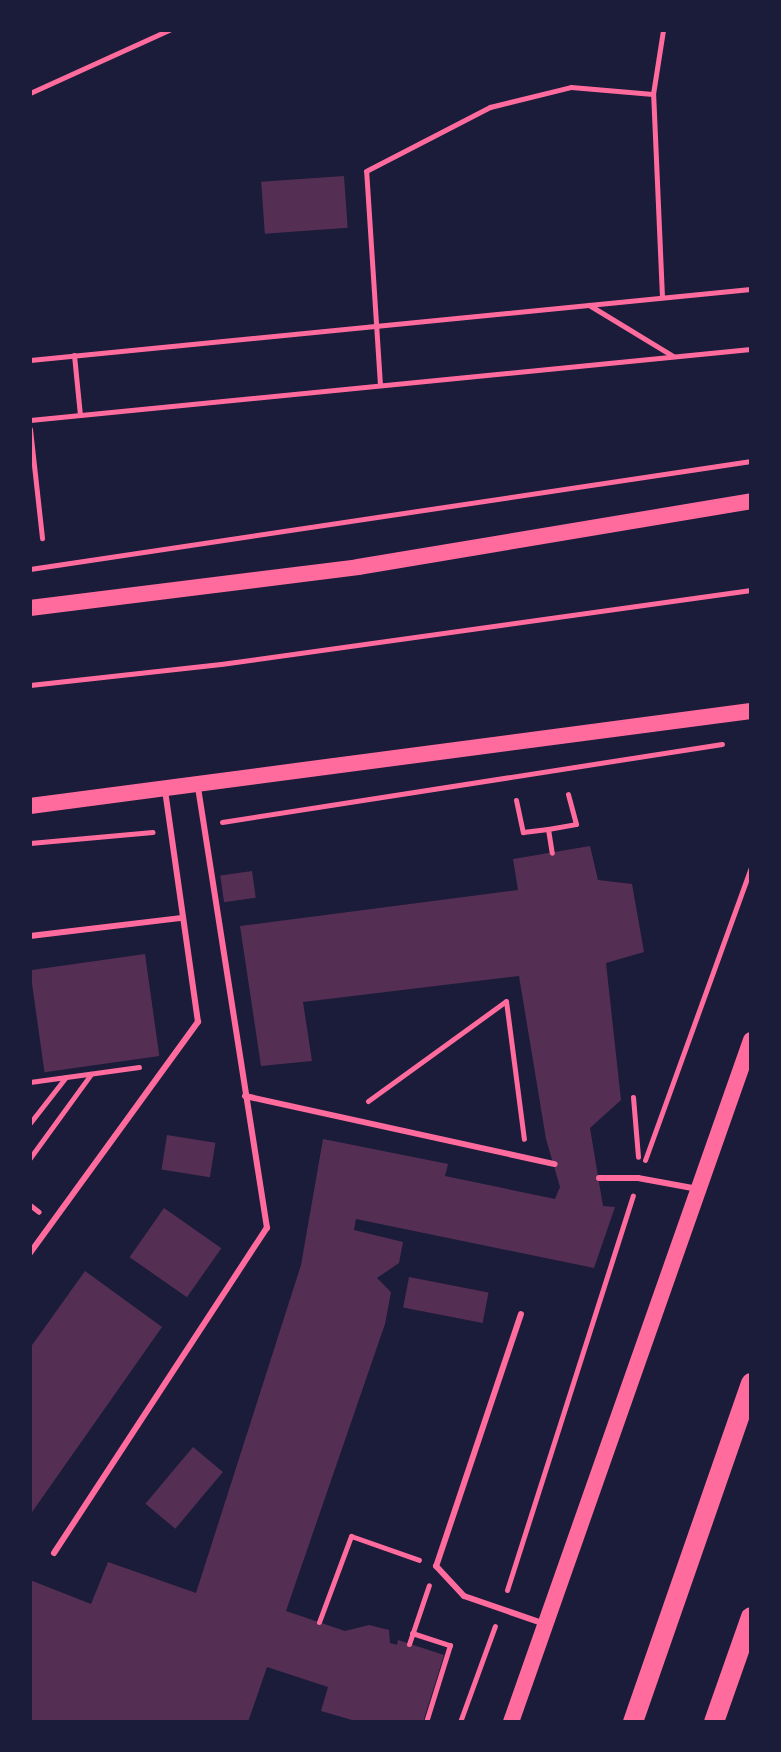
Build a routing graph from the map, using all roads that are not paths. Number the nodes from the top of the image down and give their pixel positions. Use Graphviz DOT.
graph roads {
  1 [pos="751,501"];
  2 [pos="30,608"];
  3 [pos="751,711"];
  4 [pos="198,785"];
  5 [pos="164,789"];
  6 [pos="30,806"];
  7 [pos="182,918"];
  8 [pos="30,936"];
  9 [pos="751,1040"];
  10 [pos="245,1096"];
  11 [pos="555,1164"];
  12 [pos="599,1178"];
  13 [pos="698,1189"];
  14 [pos="30,1253"];
  15 [pos="521,1314"];
  16 [pos="751,1383"];
  17 [pos="54,1553"];
  18 [pos="751,1617"];
  19 [pos="546,1624"];
  20 [pos="511,1722"];
  21 [pos="633,1722"];
  22 [pos="714,1722"];
  1 -- 2 [label="main road"];
  3 -- 4 [label="main road"];
  4 -- 5 [label="main road"];
  4 -- 10 [label="lane"];
  5 -- 6 [label="main road"];
  5 -- 7 [label="lane"];
  7 -- 8 [label="lane"];
  7 -- 14 [label="lane"];
  9 -- 13 [label="main road"];
  10 -- 11 [label="lane"];
  10 -- 17 [label="lane"];
  12 -- 13 [label="lane"];
  13 -- 19 [label="main road"];
  15 -- 19 [label="lane"];
  16 -- 21 [label="main road"];
  18 -- 22 [label="main road"];
  19 -- 20 [label="main road"];
}
